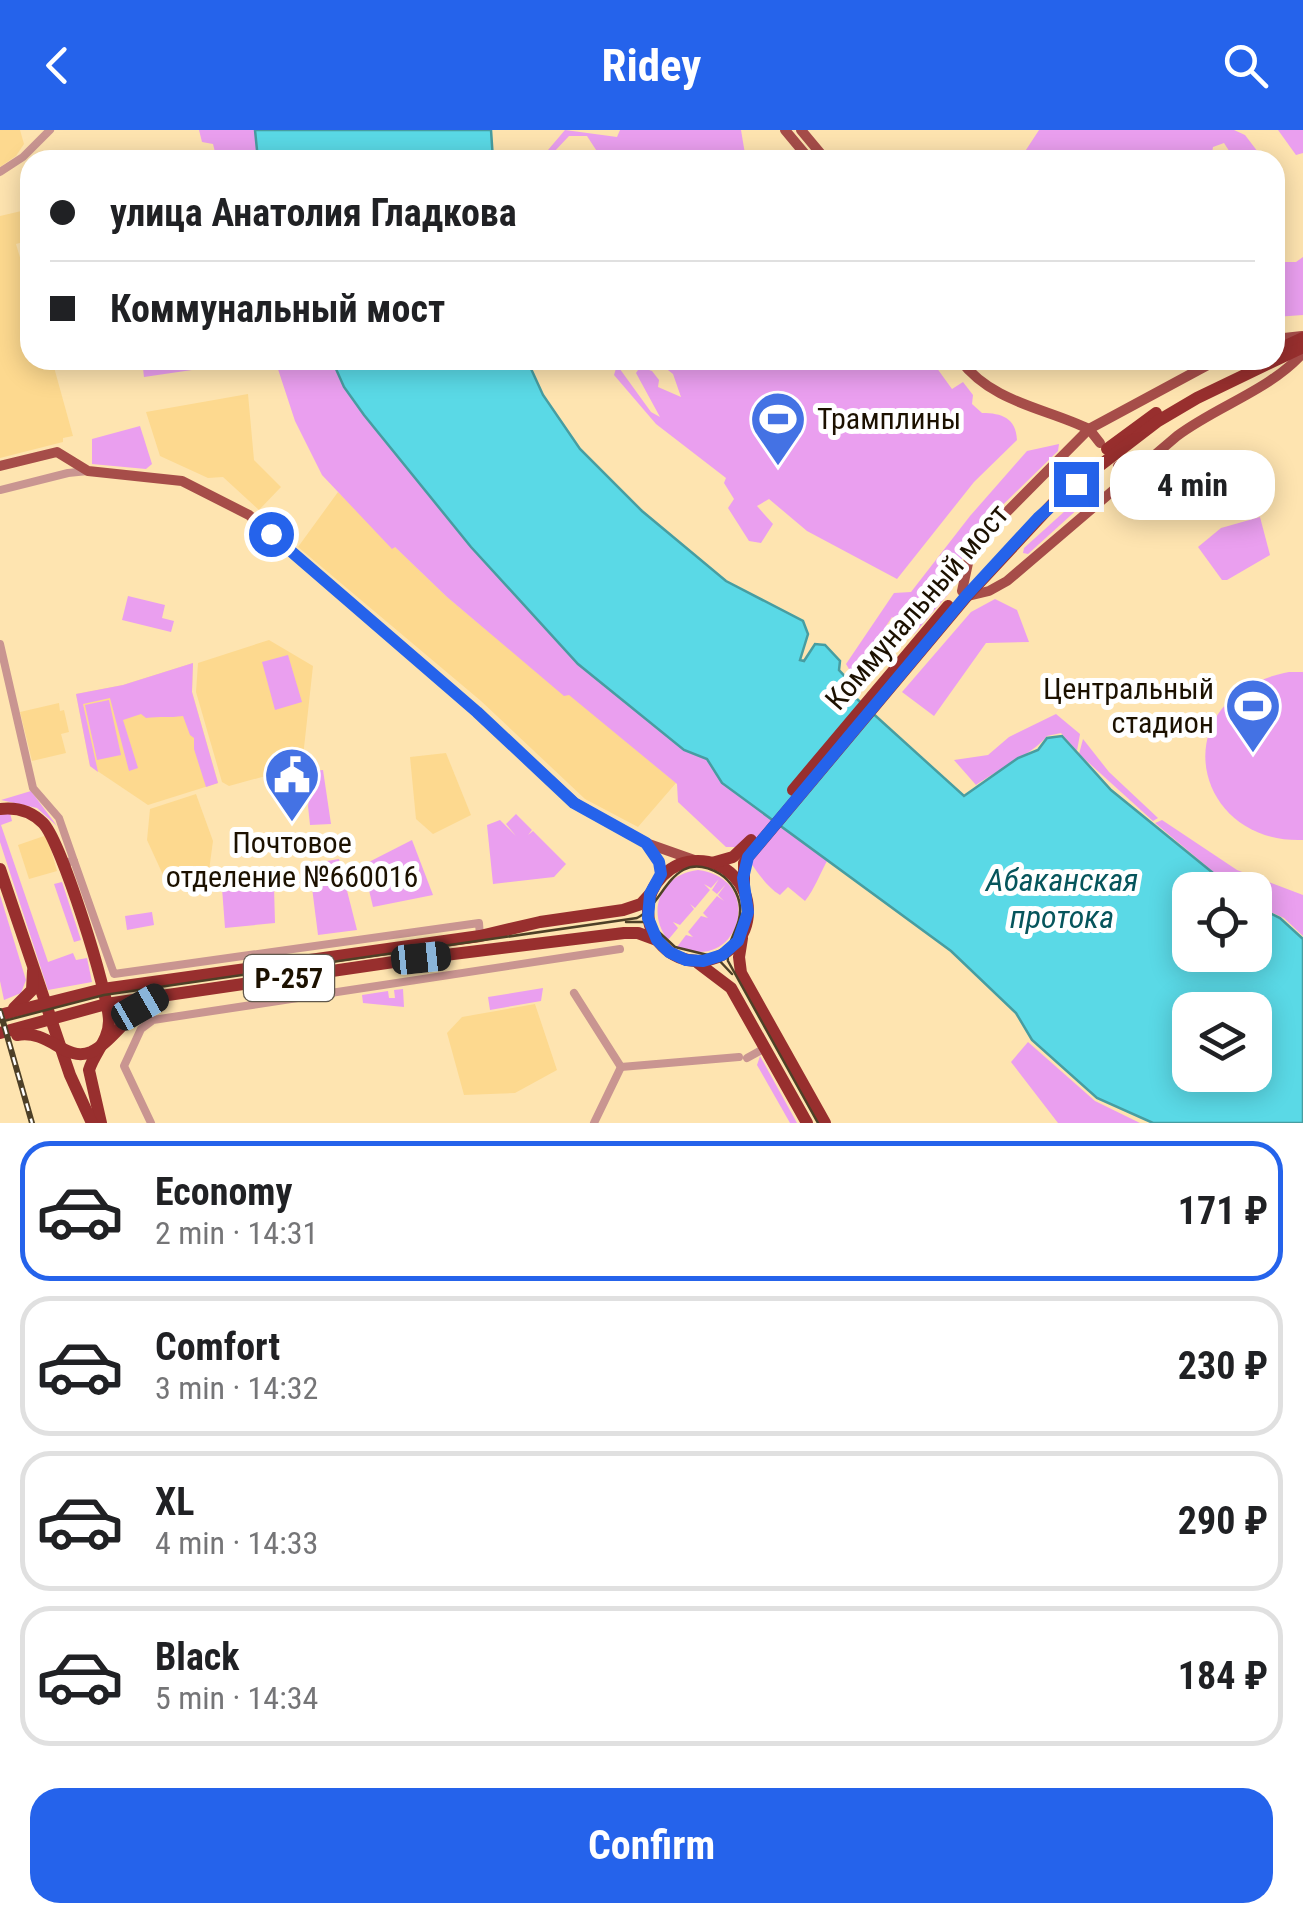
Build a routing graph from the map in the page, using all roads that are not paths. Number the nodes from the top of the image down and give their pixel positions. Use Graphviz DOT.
graph roads {
  1 [pos="30,130"];
  2 [pos="50,130"];
  3 [pos="785,130"];
  4 [pos="801,130"];
  5 [pos="35,144"];
  6 [pos="29,150"];
  7 [pos="802,150"];
  8 [pos="818,150"];
  9 [pos="1303,350"];
  10 [pos="968,370"];
  11 [pos="1198,370"];
  12 [pos="1238,370"];
  13 [pos="1259,370"];
  14 [pos="1089,429"];
  15 [pos="1100,442"];
  16 [pos="0,466"];
  17 [pos="1118,466"];
  18 [pos="88,471"];
  19 [pos="1127,478"];
  20 [pos="0,490"];
  21 [pos="964,593"];
  22 [pos="0,644"];
  23 [pos="3,808"];
  24 [pos="646,843"];
  25 [pos="745,854"];
  26 [pos="697,861"];
  27 [pos="68,862"];
  28 [pos="712,863"];
  29 [pos="0,870"];
  30 [pos="661,877"];
  31 [pos="744,890"];
  32 [pos="650,894"];
  33 [pos="742,935"];
  34 [pos="480,936"];
  35 [pos="657,940"];
  36 [pos="620,949"];
  37 [pos="30,954"];
  38 [pos="696,961"];
  39 [pos="98,971"];
  40 [pos="130,985"];
  41 [pos="102,989"];
  42 [pos="574,993"];
  43 [pos="158,996"];
  44 [pos="47,1002"];
  45 [pos="106,1004"];
  46 [pos="0,1015"];
  47 [pos="52,1017"];
  48 [pos="0,1036"];
  49 [pos="103,1044"];
  50 [pos="61,1048"];
  51 [pos="766,1048"];
  52 [pos="621,1067"];
  53 [pos="92,1123"];
  54 [pos="101,1123"];
  55 [pos="151,1123"];
  56 [pos="594,1123"];
  57 [pos="808,1123"];
  58 [pos="825,1123"];
  1 -- 5 [label="street"];
  2 -- 5 [label="street"];
  3 -- 7 [label="main road"];
  4 -- 8 [label="main road"];
  5 -- 6 [label="street"];
  9 -- 19 [label="main road"];
  10 -- 14 [label="main road"];
  11 -- 14 [label="main road"];
  12 -- 21 [label="highway, Коммунальный мост"];
  13 -- 21 [label="highway, Коммунальный мост"];
  14 -- 15 [label="main road"];
  14 -- 21 [label="main road"];
  16 -- 18 [label="main road"];
  17 -- 19 [label="main road"];
  18 -- 20 [label="street"];
  18 -- 24 [label="main road"];
  19 -- 21 [label="main road"];
  21 -- 25 [label="highway, Коммунальный мост"];
  22 -- 27 [label="street"];
  23 -- 27 [label="highway"];
  24 -- 26 [label="main road"];
  24 -- 30 [label="main road"];
  25 -- 28 [label="highway"];
  25 -- 31 [label="highway"];
  26 -- 28 [label="highway"];
  26 -- 30 [label="highway"];
  27 -- 34 [label="street"];
  27 -- 39 [label="highway"];
  28 -- 31 [label="highway"];
  29 -- 37 [label="highway"];
  30 -- 32 [label="highway"];
  31 -- 33 [label="highway"];
  32 -- 34 [label="highway, Р-257"];
  32 -- 35 [label="highway"];
  33 -- 38 [label="highway"];
  33 -- 58 [label="highway"];
  34 -- 40 [label="highway, Р-257"];
  35 -- 38 [label="highway, Р-257"];
  35 -- 43 [label="highway, Р-257"];
  36 -- 55 [label="street"];
  37 -- 44 [label="highway"];
  37 -- 46 [label="highway"];
  38 -- 51 [label="highway"];
  39 -- 40 [label="highway"];
  39 -- 41 [label="highway"];
  40 -- 41 [label="highway, Р-257"];
  41 -- 44 [label="highway, Р-257"];
  41 -- 45 [label="highway"];
  42 -- 52 [label="street"];
  43 -- 45 [label="highway, Р-257"];
  43 -- 49 [label="highway"];
  44 -- 46 [label="highway, Р-257"];
  44 -- 47 [label="highway"];
  45 -- 47 [label="highway, Р-257"];
  45 -- 49 [label="highway"];
  47 -- 48 [label="highway, Р-257"];
  47 -- 50 [label="highway"];
  48 -- 50 [label="highway"];
  49 -- 50 [label="highway"];
  49 -- 54 [label="highway"];
  50 -- 53 [label="highway"];
  51 -- 52 [label="street"];
  51 -- 57 [label="highway"];
  52 -- 56 [label="street"];
}
